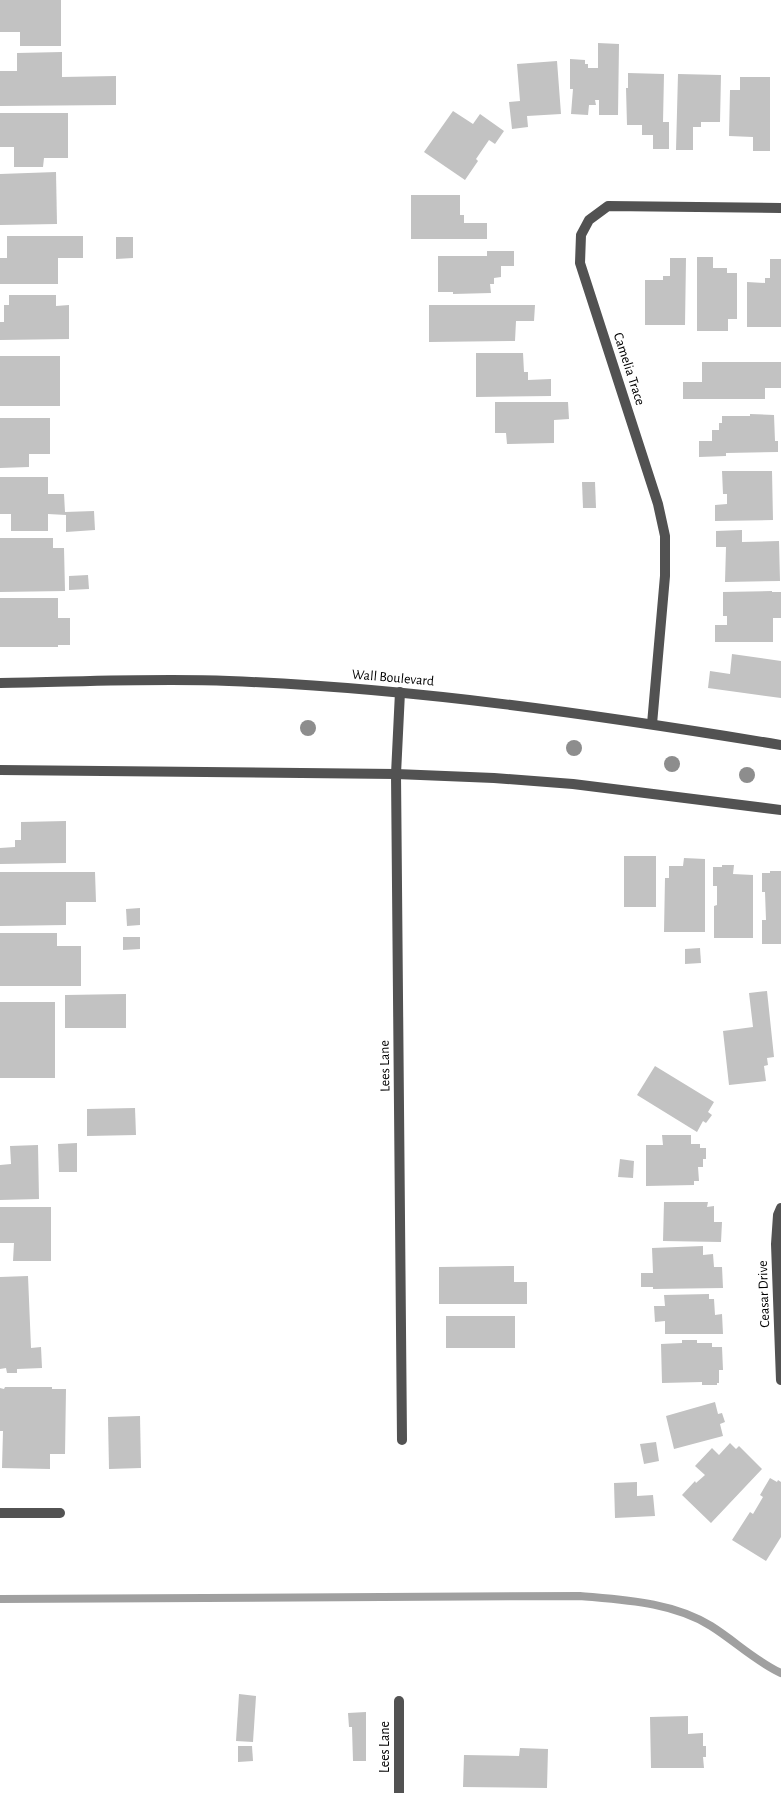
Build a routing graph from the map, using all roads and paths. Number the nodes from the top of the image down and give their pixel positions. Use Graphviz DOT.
graph roads {
  1 [pos="781,208"];
  2 [pos="0,683"];
  3 [pos="400,692"];
  4 [pos="652,724"];
  5 [pos="781,745"];
  6 [pos="0,770"];
  7 [pos="396,774"];
  8 [pos="781,810"];
  9 [pos="781,1208"];
  10 [pos="781,1380"];
  11 [pos="402,1440"];
  12 [pos="0,1513"];
  13 [pos="60,1513"];
  14 [pos="399,1700"];
  15 [pos="399,1793"];
  1 -- 4 [label="street, Camelia Trace"];
  2 -- 3 [label="street, Wall Boulevard"];
  3 -- 4 [label="street, Wall Boulevard"];
  3 -- 7 [label="street, Lees Lane"];
  4 -- 5 [label="street, Wall Boulevard"];
  6 -- 7 [label="street"];
  7 -- 8 [label="street"];
  7 -- 11 [label="street, Lees Lane"];
  9 -- 10 [label="street, Ceasar Drive"];
  12 -- 13 [label="street"];
  14 -- 15 [label="street, Lees Lane"];
}
